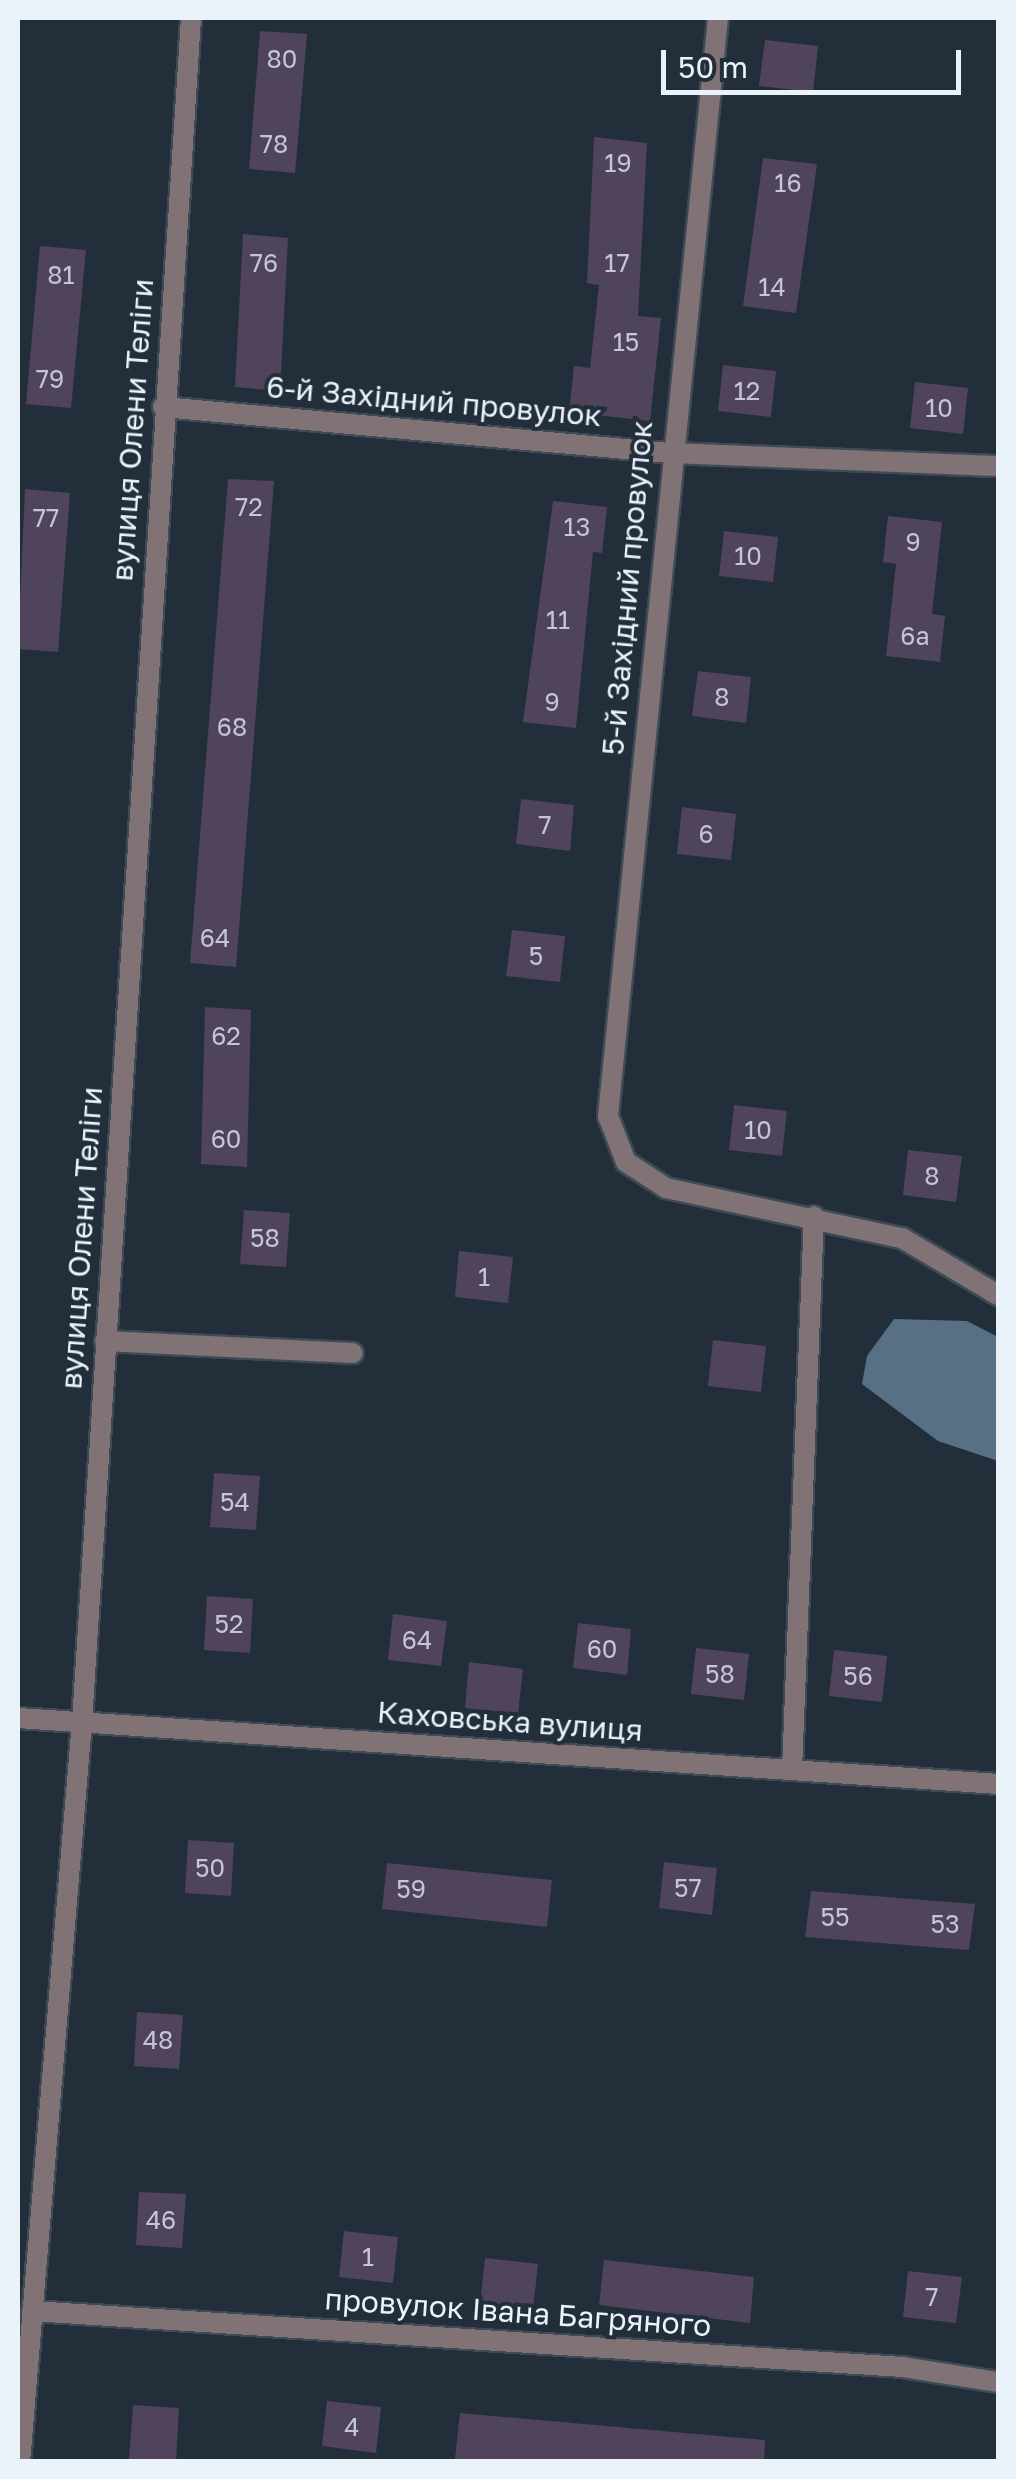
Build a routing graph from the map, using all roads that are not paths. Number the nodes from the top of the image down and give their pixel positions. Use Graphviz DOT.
graph roads {
  1 [pos="192,18"];
  2 [pos="718,18"];
  3 [pos="163,407"];
  4 [pos="669,453"];
  5 [pos="998,466"];
  6 [pos="814,1216"];
  7 [pos="998,1296"];
  8 [pos="105,1342"];
  9 [pos="353,1353"];
  10 [pos="18,1718"];
  11 [pos="82,1722"];
  12 [pos="792,1770"];
  13 [pos="998,1784"];
  14 [pos="32,2311"];
  15 [pos="998,2382"];
  16 [pos="20,2462"];
  1 -- 3 [label="street, вулиця Олени Теліги"];
  2 -- 4 [label="street, 5-й Західний провулок"];
  3 -- 4 [label="street, 6-й Західний провулок"];
  3 -- 8 [label="street, вулиця Олени Теліги"];
  4 -- 5 [label="street, 6-й Західний провулок"];
  4 -- 6 [label="street, 5-й Західний провулок"];
  6 -- 7 [label="street"];
  6 -- 12 [label="street"];
  8 -- 9 [label="street"];
  8 -- 11 [label="street, вулиця Олени Теліги"];
  10 -- 11 [label="street, Каховська вулиця"];
  11 -- 12 [label="street, Каховська вулиця"];
  11 -- 14 [label="street, вулиця Олени Теліги"];
  12 -- 13 [label="street, Каховська вулиця"];
  14 -- 15 [label="street, провулок Івана Багряного"];
  14 -- 16 [label="street, вулиця Олени Теліги"];
}
